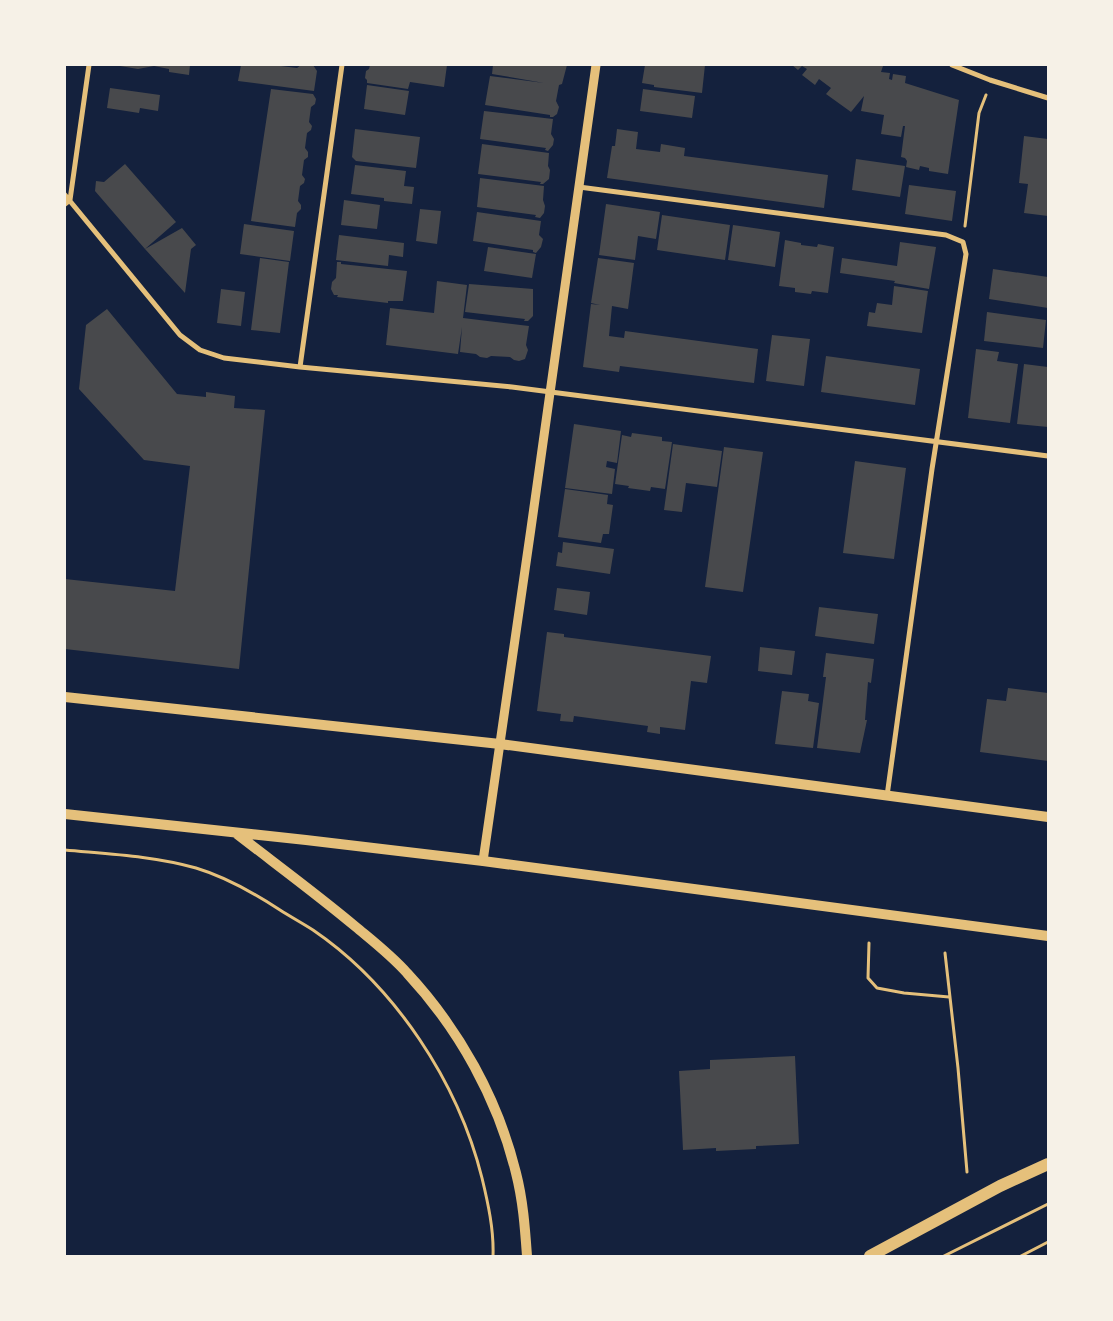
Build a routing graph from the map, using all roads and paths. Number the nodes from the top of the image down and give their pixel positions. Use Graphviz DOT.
graph roads {
  1 [pos="89,65"];
  2 [pos="342,65"];
  3 [pos="596,65"];
  4 [pos="952,65"];
  5 [pos="1048,98"];
  6 [pos="979,113"];
  7 [pos="579,188"];
  8 [pos="65,195"];
  9 [pos="67,202"];
  10 [pos="965,227"];
  11 [pos="300,367"];
  12 [pos="550,392"];
  13 [pos="936,442"];
  14 [pos="1048,456"];
  15 [pos="65,697"];
  16 [pos="500,744"];
  17 [pos="887,796"];
  18 [pos="65,814"];
  19 [pos="1048,817"];
  20 [pos="236,833"];
  21 [pos="65,850"];
  22 [pos="483,861"];
  23 [pos="1048,936"];
  24 [pos="869,943"];
  25 [pos="945,953"];
  26 [pos="950,997"];
  27 [pos="1048,1164"];
  28 [pos="967,1172"];
  29 [pos="1048,1204"];
  30 [pos="1048,1242"];
  31 [pos="493,1256"];
  32 [pos="526,1256"];
  33 [pos="870,1256"];
  34 [pos="944,1256"];
  35 [pos="1021,1256"];
  1 -- 9 [label="street"];
  2 -- 11 [label="street"];
  3 -- 7 [label="street"];
  4 -- 5 [label="street"];
  6 -- 10 [label="path"];
  7 -- 12 [label="street"];
  7 -- 13 [label="street"];
  8 -- 9 [label="street"];
  9 -- 11 [label="street"];
  11 -- 12 [label="street"];
  12 -- 13 [label="street"];
  12 -- 16 [label="street"];
  13 -- 14 [label="street"];
  13 -- 17 [label="street"];
  15 -- 16 [label="main road"];
  16 -- 17 [label="main road"];
  16 -- 22 [label="street"];
  17 -- 19 [label="main road"];
  18 -- 20 [label="main road"];
  20 -- 22 [label="main road"];
  20 -- 32 [label="main road"];
  21 -- 31 [label="path"];
  22 -- 23 [label="main road"];
  24 -- 26 [label="path"];
  25 -- 26 [label="path"];
  26 -- 28 [label="path"];
  27 -- 33 [label="main road"];
  29 -- 34 [label="path"];
  30 -- 35 [label="path"];
}
